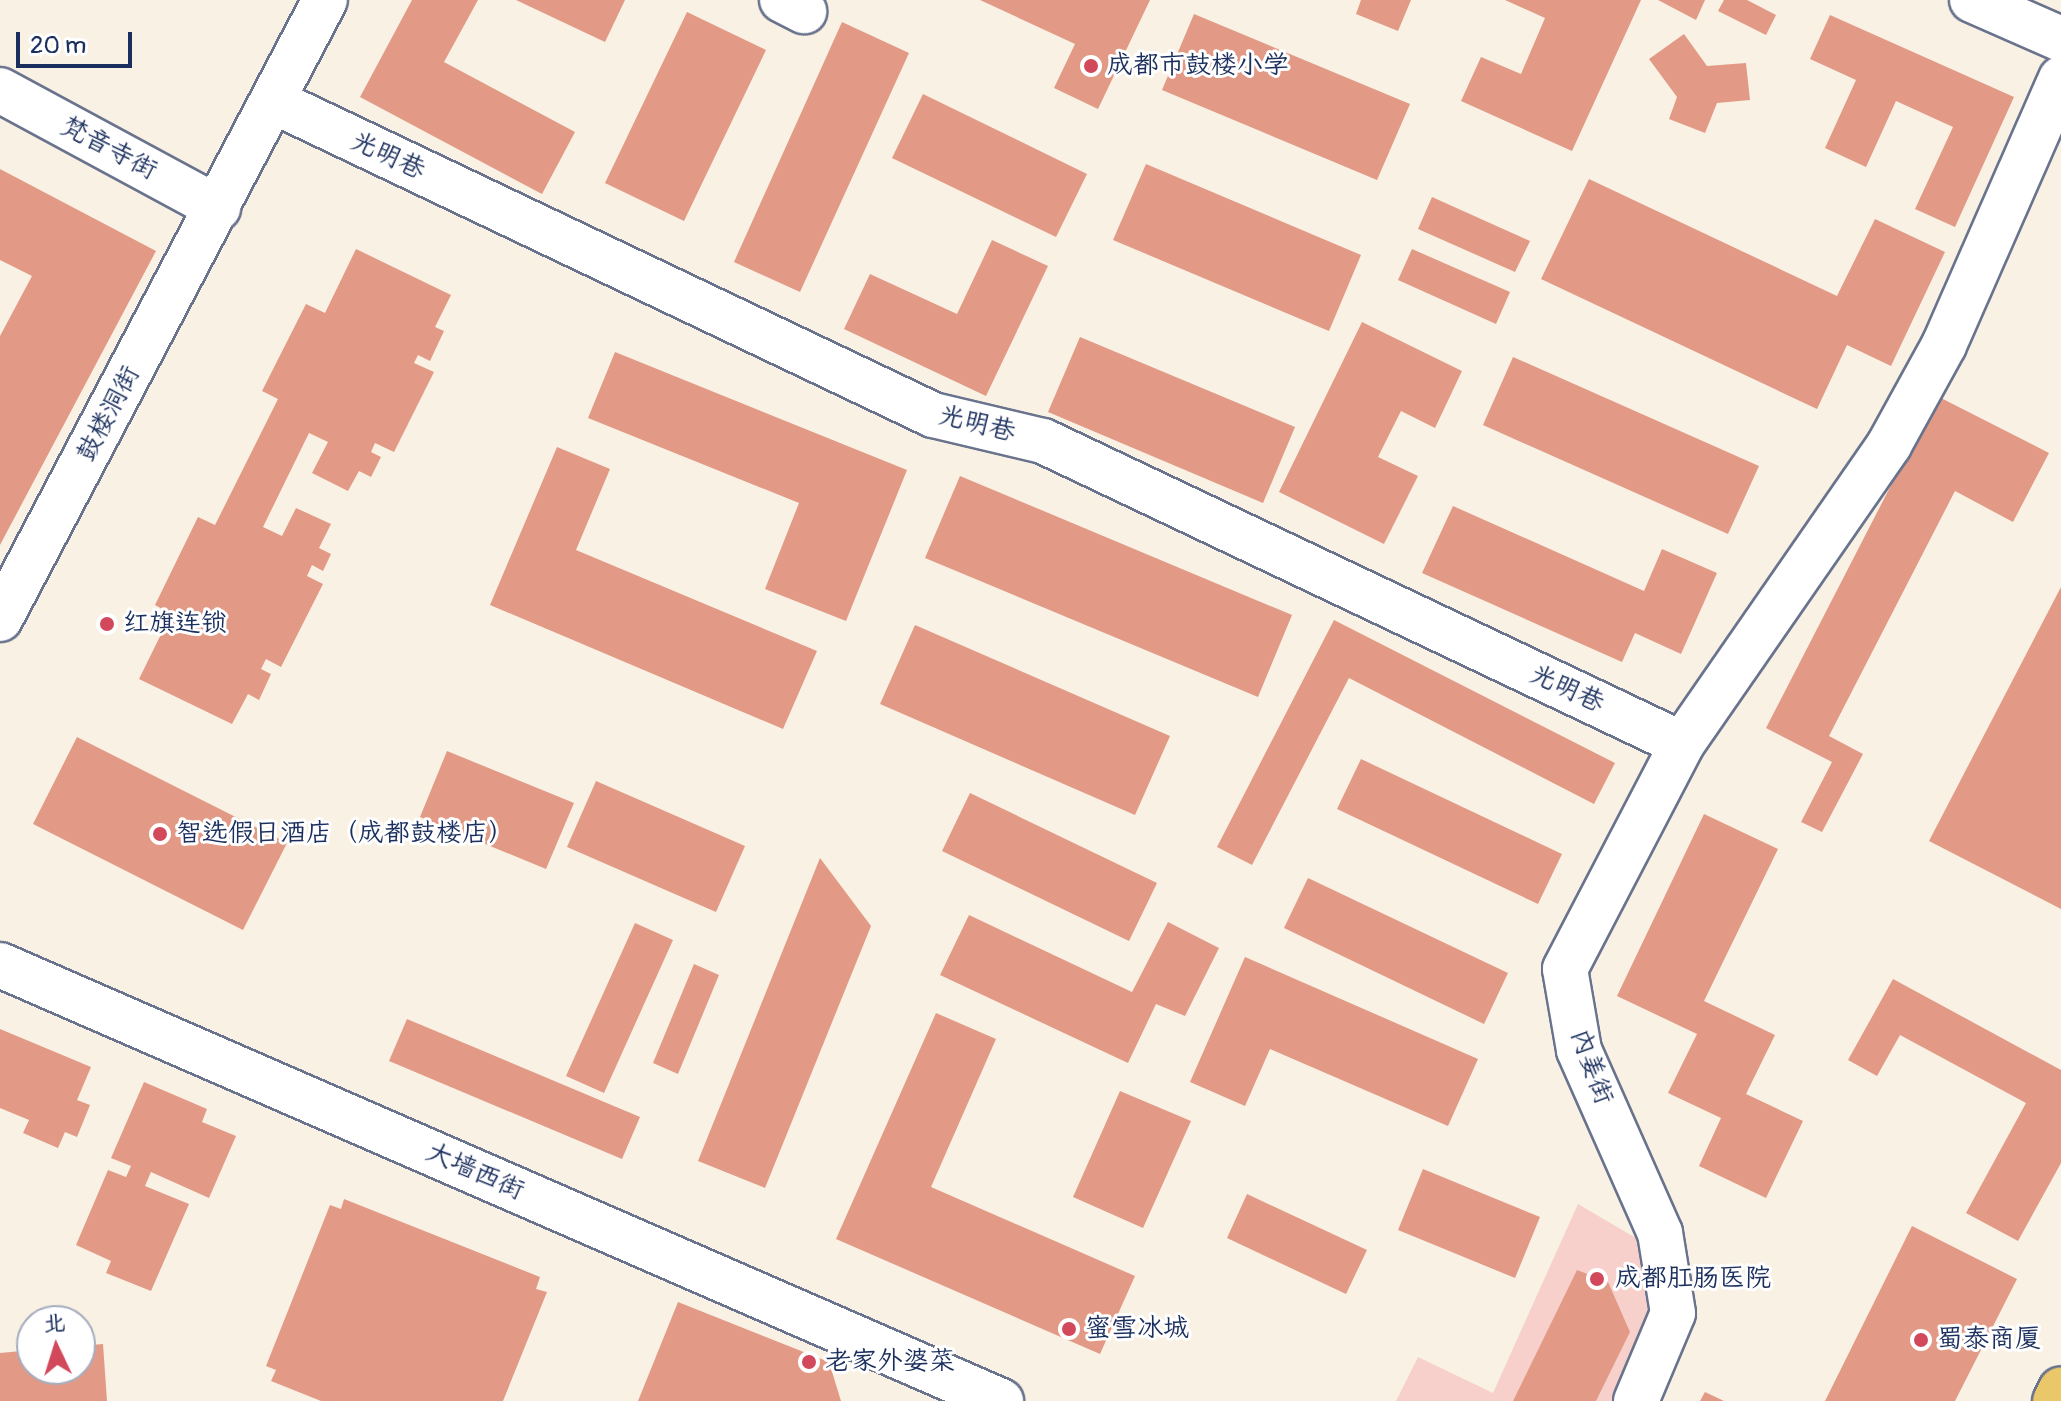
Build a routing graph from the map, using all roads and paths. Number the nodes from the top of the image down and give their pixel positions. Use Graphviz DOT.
graph roads {
  1 [pos="325,0"];
  2 [pos="1972,0"];
  3 [pos="2061,39"];
  4 [pos="2061,79"];
  5 [pos="0,90"];
  6 [pos="273,101"];
  7 [pos="218,208"];
  8 [pos="0,619"];
  9 [pos="1682,744"];
  10 [pos="0,965"];
  11 [pos="2061,1389"];
  12 [pos="945,1390"];
  13 [pos="1001,1401"];
  14 [pos="1636,1401"];
  15 [pos="2055,1401"];
  1 -- 6 [label="street, 鼓楼洞街"];
  2 -- 3 [label="street"];
  4 -- 9 [label="street, 内姜街"];
  5 -- 7 [label="street, 梵音寺街"];
  6 -- 7 [label="street, 鼓楼洞街"];
  6 -- 9 [label="street, 光明巷"];
  7 -- 8 [label="street, 鼓楼洞街"];
  9 -- 14 [label="street, 内姜街"];
  10 -- 12 [label="street, 大墙西街"];
  11 -- 15 [label="main road"];
  12 -- 13 [label="street, 大墙西街"];
}
